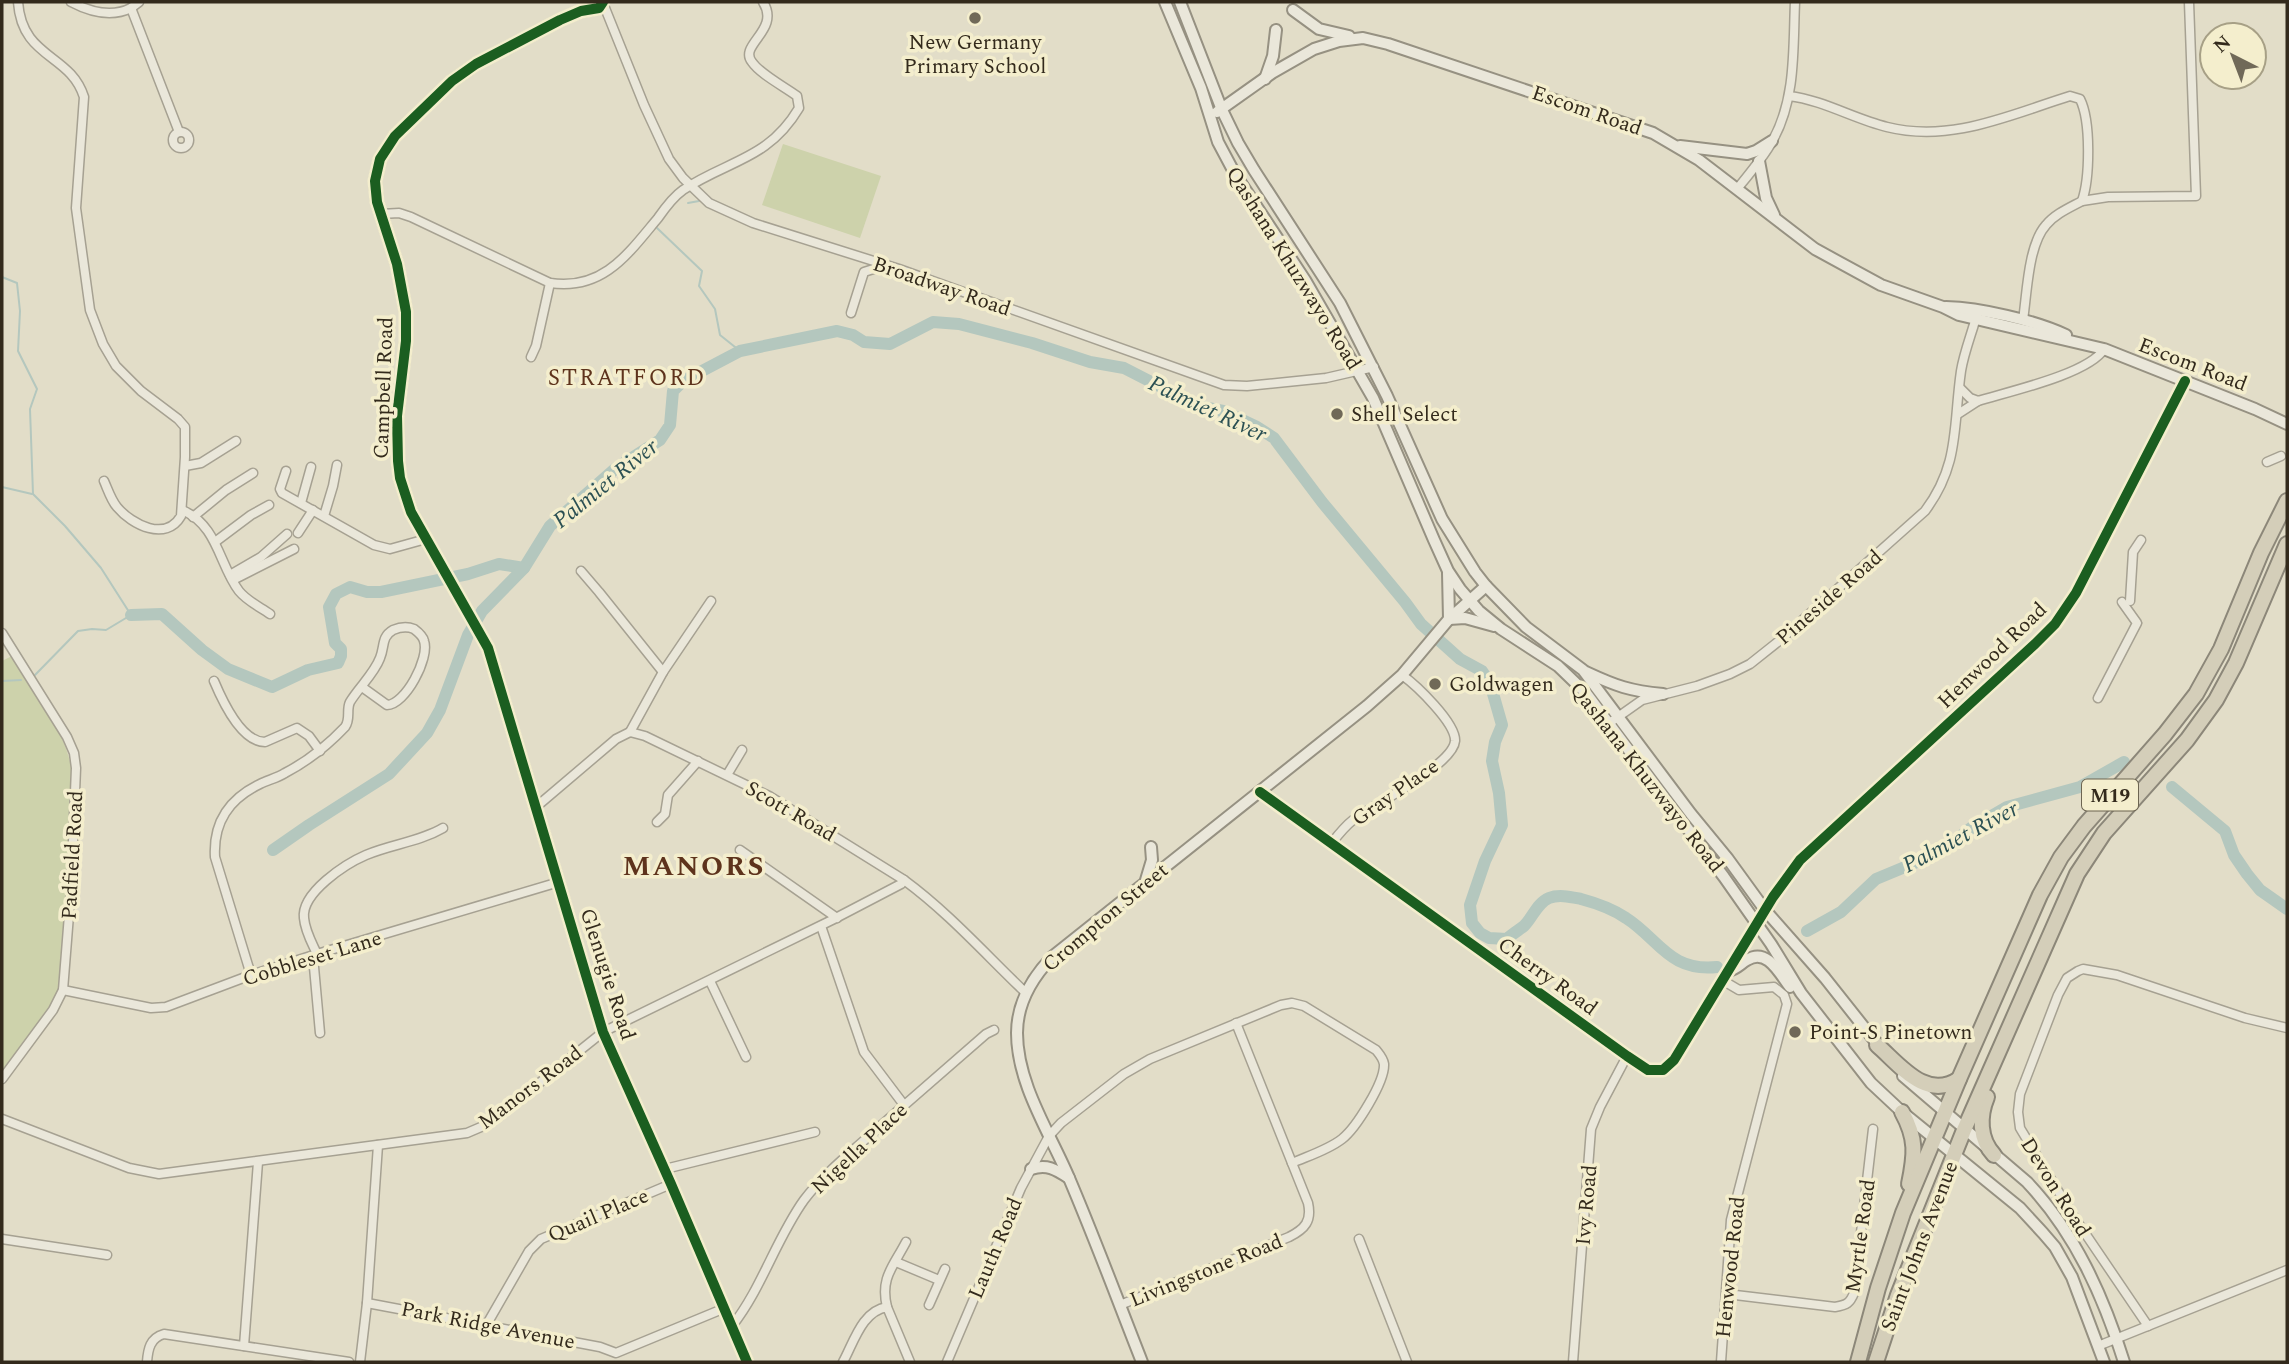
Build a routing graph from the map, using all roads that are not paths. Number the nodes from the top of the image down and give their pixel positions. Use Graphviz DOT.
graph roads {
  1 [pos="18,2"];
  2 [pos="71,2"];
  3 [pos="764,2"];
  4 [pos="1165,2"];
  5 [pos="1180,2"];
  6 [pos="1795,2"];
  7 [pos="2189,2"];
  8 [pos="603,3"];
  9 [pos="135,5"];
  10 [pos="581,7"];
  11 [pos="1293,10"];
  12 [pos="614,28"];
  13 [pos="1276,30"];
  14 [pos="1363,38"];
  15 [pos="1265,79"];
  16 [pos="1789,96"];
  17 [pos="1222,110"];
  18 [pos="1209,116"];
  19 [pos="179,132"];
  20 [pos="1772,141"];
  21 [pos="1677,145"];
  22 [pos="1759,161"];
  23 [pos="691,186"];
  24 [pos="1737,189"];
  25 [pos="2082,201"];
  26 [pos="381,214"];
  27 [pos="1775,219"];
  28 [pos="886,265"];
  29 [pos="550,283"];
  30 [pos="851,313"];
  31 [pos="1976,315"];
  32 [pos="2023,320"];
  33 [pos="2083,343"];
  34 [pos="2104,349"];
  35 [pos="531,356"];
  36 [pos="1374,368"];
  37 [pos="1358,371"];
  38 [pos="2185,381"];
  39 [pos="1959,387"];
  40 [pos="1978,401"];
  41 [pos="1958,414"];
  42 [pos="2287,424"];
  43 [pos="236,441"];
  44 [pos="2281,456"];
  45 [pos="2267,462"];
  46 [pos="337,465"];
  47 [pos="185,466"];
  48 [pos="311,467"];
  49 [pos="286,471"];
  50 [pos="253,473"];
  51 [pos="104,481"];
  52 [pos="2287,501"];
  53 [pos="301,503"];
  54 [pos="270,505"];
  55 [pos="181,510"];
  56 [pos="313,510"];
  57 [pos="324,516"];
  58 [pos="193,517"];
  59 [pos="298,533"];
  60 [pos="287,534"];
  61 [pos="426,539"];
  62 [pos="2141,540"];
  63 [pos="215,542"];
  64 [pos="2287,544"];
  65 [pos="294,549"];
  66 [pos="580,571"];
  67 [pos="1448,571"];
  68 [pos="232,577"];
  69 [pos="1486,586"];
  70 [pos="1469,600"];
  71 [pos="711,601"];
  72 [pos="270,614"];
  73 [pos="1449,619"];
  74 [pos="1501,629"];
  75 [pos="2,633"];
  76 [pos="493,664"];
  77 [pos="1583,670"];
  78 [pos="663,672"];
  79 [pos="1402,675"];
  80 [pos="214,681"];
  81 [pos="362,687"];
  82 [pos="1663,694"];
  83 [pos="2098,698"];
  84 [pos="1617,716"];
  85 [pos="1608,724"];
  86 [pos="629,732"];
  87 [pos="742,750"];
  88 [pos="320,751"];
  89 [pos="698,761"];
  90 [pos="727,775"];
  91 [pos="1260,792"];
  92 [pos="537,807"];
  93 [pos="657,822"];
  94 [pos="443,828"];
  95 [pos="1331,844"];
  96 [pos="1151,847"];
  97 [pos="740,850"];
  98 [pos="904,880"];
  99 [pos="559,882"];
  100 [pos="1145,882"];
  101 [pos="1765,910"];
  102 [pos="837,918"];
  103 [pos="1757,925"];
  104 [pos="821,926"];
  105 [pos="315,955"];
  106 [pos="251,975"];
  107 [pos="1725,976"];
  108 [pos="710,981"];
  109 [pos="63,990"];
  110 [pos="1026,993"];
  111 [pos="1801,993"];
  112 [pos="1236,1023"];
  113 [pos="2012,1023"];
  114 [pos="2287,1028"];
  115 [pos="993,1030"];
  116 [pos="603,1031"];
  117 [pos="320,1033"];
  118 [pos="1877,1045"];
  119 [pos="1627,1056"];
  120 [pos="746,1057"];
  121 [pos="2,1079"];
  122 [pos="1959,1079"];
  123 [pos="904,1105"];
  124 [pos="1902,1112"];
  125 [pos="1945,1114"];
  126 [pos="2,1119"];
  127 [pos="1873,1129"];
  128 [pos="1964,1130"];
  129 [pos="815,1132"];
  130 [pos="1049,1136"];
  131 [pos="1936,1139"];
  132 [pos="378,1145"];
  133 [pos="1955,1154"];
  134 [pos="1994,1154"];
  135 [pos="258,1162"];
  136 [pos="1292,1163"];
  137 [pos="665,1169"];
  138 [pos="1031,1169"];
  139 [pos="1069,1178"];
  140 [pos="671,1184"];
  141 [pos="1903,1213"];
  142 [pos="2,1239"];
  143 [pos="1359,1239"];
  144 [pos="906,1242"];
  145 [pos="107,1255"];
  146 [pos="896,1262"];
  147 [pos="945,1269"];
  148 [pos="2287,1270"];
  149 [pos="939,1280"];
  150 [pos="1727,1294"];
  151 [pos="367,1303"];
  152 [pos="929,1305"];
  153 [pos="1120,1305"];
  154 [pos="887,1307"];
  155 [pos="725,1308"];
  156 [pos="487,1324"];
  157 [pos="732,1326"];
  158 [pos="2148,1326"];
  159 [pos="2117,1339"];
  160 [pos="244,1346"];
  161 [pos="2098,1346"];
  162 [pos="615,1353"];
  163 [pos="147,1362"];
  164 [pos="349,1362"];
  165 [pos="360,1362"];
  166 [pos="612,1362"];
  167 [pos="747,1362"];
  168 [pos="843,1362"];
  169 [pos="910,1362"];
  170 [pos="947,1362"];
  171 [pos="1142,1362"];
  172 [pos="1407,1362"];
  173 [pos="1573,1362"];
  174 [pos="1721,1362"];
  175 [pos="1858,1362"];
  176 [pos="1876,1362"];
  177 [pos="2104,1362"];
  178 [pos="2124,1362"];
  1 -- 47 [label="street"];
  2 -- 9 [label="street"];
  3 -- 23 [label="street"];
  4 -- 18 [label="street, Qashana Khuzwayo Road"];
  5 -- 17 [label="street, Qashana Khuzwayo Road"];
  6 -- 16 [label="street"];
  7 -- 25 [label="street"];
  8 -- 10 [label="street, Campbell Road"];
  8 -- 12 [label="street, Broadway Road"];
  9 -- 19 [label="street"];
  10 -- 12 [label="street"];
  10 -- 26 [label="street, Campbell Road"];
  11 -- 14 [label="street"];
  12 -- 23 [label="street, Broadway Road"];
  13 -- 15 [label="street"];
  14 -- 15 [label="street, Escom Road"];
  14 -- 21 [label="street, Escom Road"];
  15 -- 17 [label="street, Escom Road"];
  16 -- 20 [label="street"];
  16 -- 25 [label="street"];
  17 -- 18 [label="street, Escom Road"];
  17 -- 36 [label="street, Qashana Khuzwayo Road"];
  18 -- 37 [label="street, Qashana Khuzwayo Road"];
  20 -- 21 [label="street"];
  20 -- 22 [label="street"];
  21 -- 24 [label="street, Escom Road"];
  22 -- 24 [label="street"];
  22 -- 27 [label="street"];
  23 -- 28 [label="street, Broadway Road"];
  23 -- 29 [label="street"];
  24 -- 27 [label="street, Escom Road"];
  25 -- 32 [label="street"];
  26 -- 29 [label="street"];
  26 -- 61 [label="street, Campbell Road"];
  27 -- 31 [label="street, Escom Road"];
  28 -- 30 [label="street"];
  28 -- 37 [label="street, Broadway Road"];
  29 -- 35 [label="street"];
  31 -- 32 [label="street, Escom Road"];
  31 -- 33 [label="street, Escom Road"];
  31 -- 39 [label="street, Pineside Road"];
  32 -- 33 [label="street, Escom Road"];
  33 -- 34 [label="street, Escom Road"];
  34 -- 38 [label="street, Escom Road"];
  34 -- 40 [label="street"];
  36 -- 37 [label="street, Broadway Road"];
  36 -- 69 [label="street, Qashana Khuzwayo Road"];
  37 -- 67 [label="street, Qashana Khuzwayo Road"];
  38 -- 42 [label="street, Escom Road"];
  38 -- 101 [label="street, Henwood Road"];
  39 -- 40 [label="street"];
  39 -- 41 [label="street, Pineside Road"];
  40 -- 41 [label="street"];
  41 -- 82 [label="street, Pineside Road"];
  43 -- 47 [label="street"];
  44 -- 45 [label="street"];
  46 -- 57 [label="street"];
  47 -- 55 [label="street"];
  48 -- 53 [label="street"];
  49 -- 53 [label="street"];
  50 -- 58 [label="street"];
  51 -- 55 [label="street"];
  52 -- 122 [label="highway, M19"];
  53 -- 56 [label="street"];
  54 -- 63 [label="street"];
  55 -- 58 [label="street"];
  56 -- 57 [label="street"];
  56 -- 59 [label="street"];
  57 -- 61 [label="street"];
  58 -- 63 [label="street"];
  60 -- 68 [label="street"];
  61 -- 76 [label="street, Campbell Road"];
  62 -- 83 [label="street"];
  63 -- 68 [label="street"];
  64 -- 113 [label="highway, M19"];
  65 -- 68 [label="street"];
  66 -- 78 [label="street"];
  67 -- 70 [label="street, Qashana Khuzwayo Road"];
  67 -- 73 [label="street"];
  68 -- 72 [label="street"];
  69 -- 70 [label="street, Crompton Street"];
  69 -- 77 [label="street, Qashana Khuzwayo Road"];
  70 -- 73 [label="street, Crompton Street"];
  70 -- 74 [label="street, Qashana Khuzwayo Road"];
  71 -- 78 [label="street"];
  73 -- 74 [label="street"];
  73 -- 79 [label="street, Crompton Street"];
  74 -- 85 [label="street, Qashana Khuzwayo Road"];
  75 -- 109 [label="street, Padfield Road"];
  76 -- 92 [label="street, Glenugie Road"];
  77 -- 82 [label="street"];
  77 -- 84 [label="street, Qashana Khuzwayo Road"];
  78 -- 86 [label="street"];
  79 -- 91 [label="street, Crompton Street"];
  79 -- 95 [label="street, Gray Place"];
  80 -- 88 [label="street"];
  81 -- 81 [label="street"];
  81 -- 88 [label="street"];
  82 -- 84 [label="street, Pineside Road"];
  84 -- 85 [label="street, Pineside Road"];
  84 -- 101 [label="street, Qashana Khuzwayo Road"];
  85 -- 103 [label="street, Qashana Khuzwayo Road"];
  86 -- 89 [label="street, Scott Road"];
  86 -- 92 [label="street"];
  87 -- 90 [label="street"];
  88 -- 106 [label="street"];
  89 -- 90 [label="street, Scott Road"];
  89 -- 93 [label="street"];
  90 -- 98 [label="street, Scott Road"];
  91 -- 95 [label="street, Cherry Road"];
  91 -- 100 [label="street, Crompton Street"];
  92 -- 99 [label="street, Glenugie Road"];
  94 -- 105 [label="street"];
  95 -- 119 [label="street, Cherry Road"];
  96 -- 100 [label="street"];
  97 -- 102 [label="street"];
  98 -- 102 [label="street, Manors Road"];
  98 -- 110 [label="street, Scott Road"];
  99 -- 105 [label="street, Cobbleset Lane"];
  99 -- 116 [label="street, Glenugie Road"];
  100 -- 110 [label="street, Crompton Street"];
  101 -- 103 [label="street, Cherry Road"];
  101 -- 118 [label="street, Qashana Khuzwayo Road"];
  102 -- 104 [label="street, Manors Road"];
  103 -- 107 [label="street, Cherry Road"];
  103 -- 111 [label="street, Qashana Khuzwayo Road"];
  104 -- 108 [label="street, Manors Road"];
  104 -- 123 [label="street"];
  105 -- 106 [label="street, Cobbleset Lane"];
  105 -- 117 [label="street"];
  106 -- 109 [label="street, Cobbleset Lane"];
  107 -- 111 [label="street"];
  107 -- 119 [label="street, Cherry Road"];
  107 -- 150 [label="street, Henwood Road"];
  108 -- 116 [label="street, Manors Road"];
  108 -- 120 [label="street"];
  109 -- 121 [label="street, Padfield Road"];
  110 -- 130 [label="street, Crompton Street"];
  111 -- 124 [label="street, Qashana Khuzwayo Road"];
  112 -- 130 [label="street, Lauth Road"];
  112 -- 136 [label="street, Livingstone Road"];
  112 -- 136 [label="street"];
  113 -- 128 [label="highway, M19"];
  113 -- 134 [label="highway"];
  114 -- 158 [label="street, Devon Road"];
  115 -- 123 [label="street, Nigella Place"];
  116 -- 132 [label="street, Manors Road"];
  116 -- 137 [label="street, Glenugie Road"];
  118 -- 122 [label="highway"];
  118 -- 125 [label="street, Qashana Khuzwayo Road"];
  119 -- 173 [label="street, Ivy Road"];
  122 -- 125 [label="highway, M19"];
  123 -- 157 [label="street, Nigella Place"];
  124 -- 131 [label="street, Qashana Khuzwayo Road"];
  124 -- 141 [label="highway"];
  125 -- 128 [label="street, Qashana Khuzwayo Road"];
  125 -- 131 [label="highway, Saint Johns Avenue / M19"];
  126 -- 135 [label="street, Manors Road"];
  127 -- 150 [label="street, Myrtle Road"];
  128 -- 133 [label="highway, Saint Johns Avenue / M19"];
  128 -- 134 [label="street, Qashana Khuzwayo Road"];
  129 -- 137 [label="street"];
  130 -- 138 [label="street, Lauth Road"];
  130 -- 139 [label="street, Crompton Street"];
  131 -- 133 [label="street, Qashana Khuzwayo Road"];
  131 -- 141 [label="highway, Saint Johns Avenue / M19"];
  132 -- 135 [label="street, Manors Road"];
  132 -- 151 [label="street"];
  133 -- 161 [label="street, Qashana Khuzwayo Road"];
  133 -- 176 [label="highway, Saint Johns Avenue / M19"];
  134 -- 159 [label="street, Qashana Khuzwayo Road"];
  135 -- 160 [label="street"];
  136 -- 153 [label="street, Livingstone Road"];
  137 -- 140 [label="street, Glenugie Road"];
  138 -- 139 [label="street"];
  138 -- 170 [label="street, Lauth Road"];
  139 -- 153 [label="street, Crompton Street"];
  140 -- 155 [label="street, Glenugie Road"];
  140 -- 156 [label="street, Quail Place"];
  141 -- 175 [label="highway, Saint Johns Avenue / M19"];
  142 -- 145 [label="street"];
  143 -- 172 [label="street"];
  144 -- 146 [label="street"];
  146 -- 149 [label="street"];
  146 -- 154 [label="street"];
  147 -- 149 [label="street"];
  148 -- 158 [label="street"];
  149 -- 152 [label="street"];
  150 -- 174 [label="street, Henwood Road"];
  151 -- 156 [label="street, Park Ridge Avenue"];
  151 -- 165 [label="street"];
  153 -- 171 [label="street, Crompton Street"];
  154 -- 168 [label="street"];
  154 -- 169 [label="street"];
  155 -- 157 [label="street, Glenugie Road"];
  155 -- 162 [label="street"];
  156 -- 162 [label="street, Park Ridge Avenue"];
  157 -- 167 [label="street, Glenugie Road"];
  158 -- 159 [label="street"];
  159 -- 161 [label="street"];
  159 -- 178 [label="street, Qashana Khuzwayo Road"];
  160 -- 163 [label="street"];
  160 -- 164 [label="street"];
  161 -- 177 [label="street, Qashana Khuzwayo Road"];
  162 -- 166 [label="street"];
}
